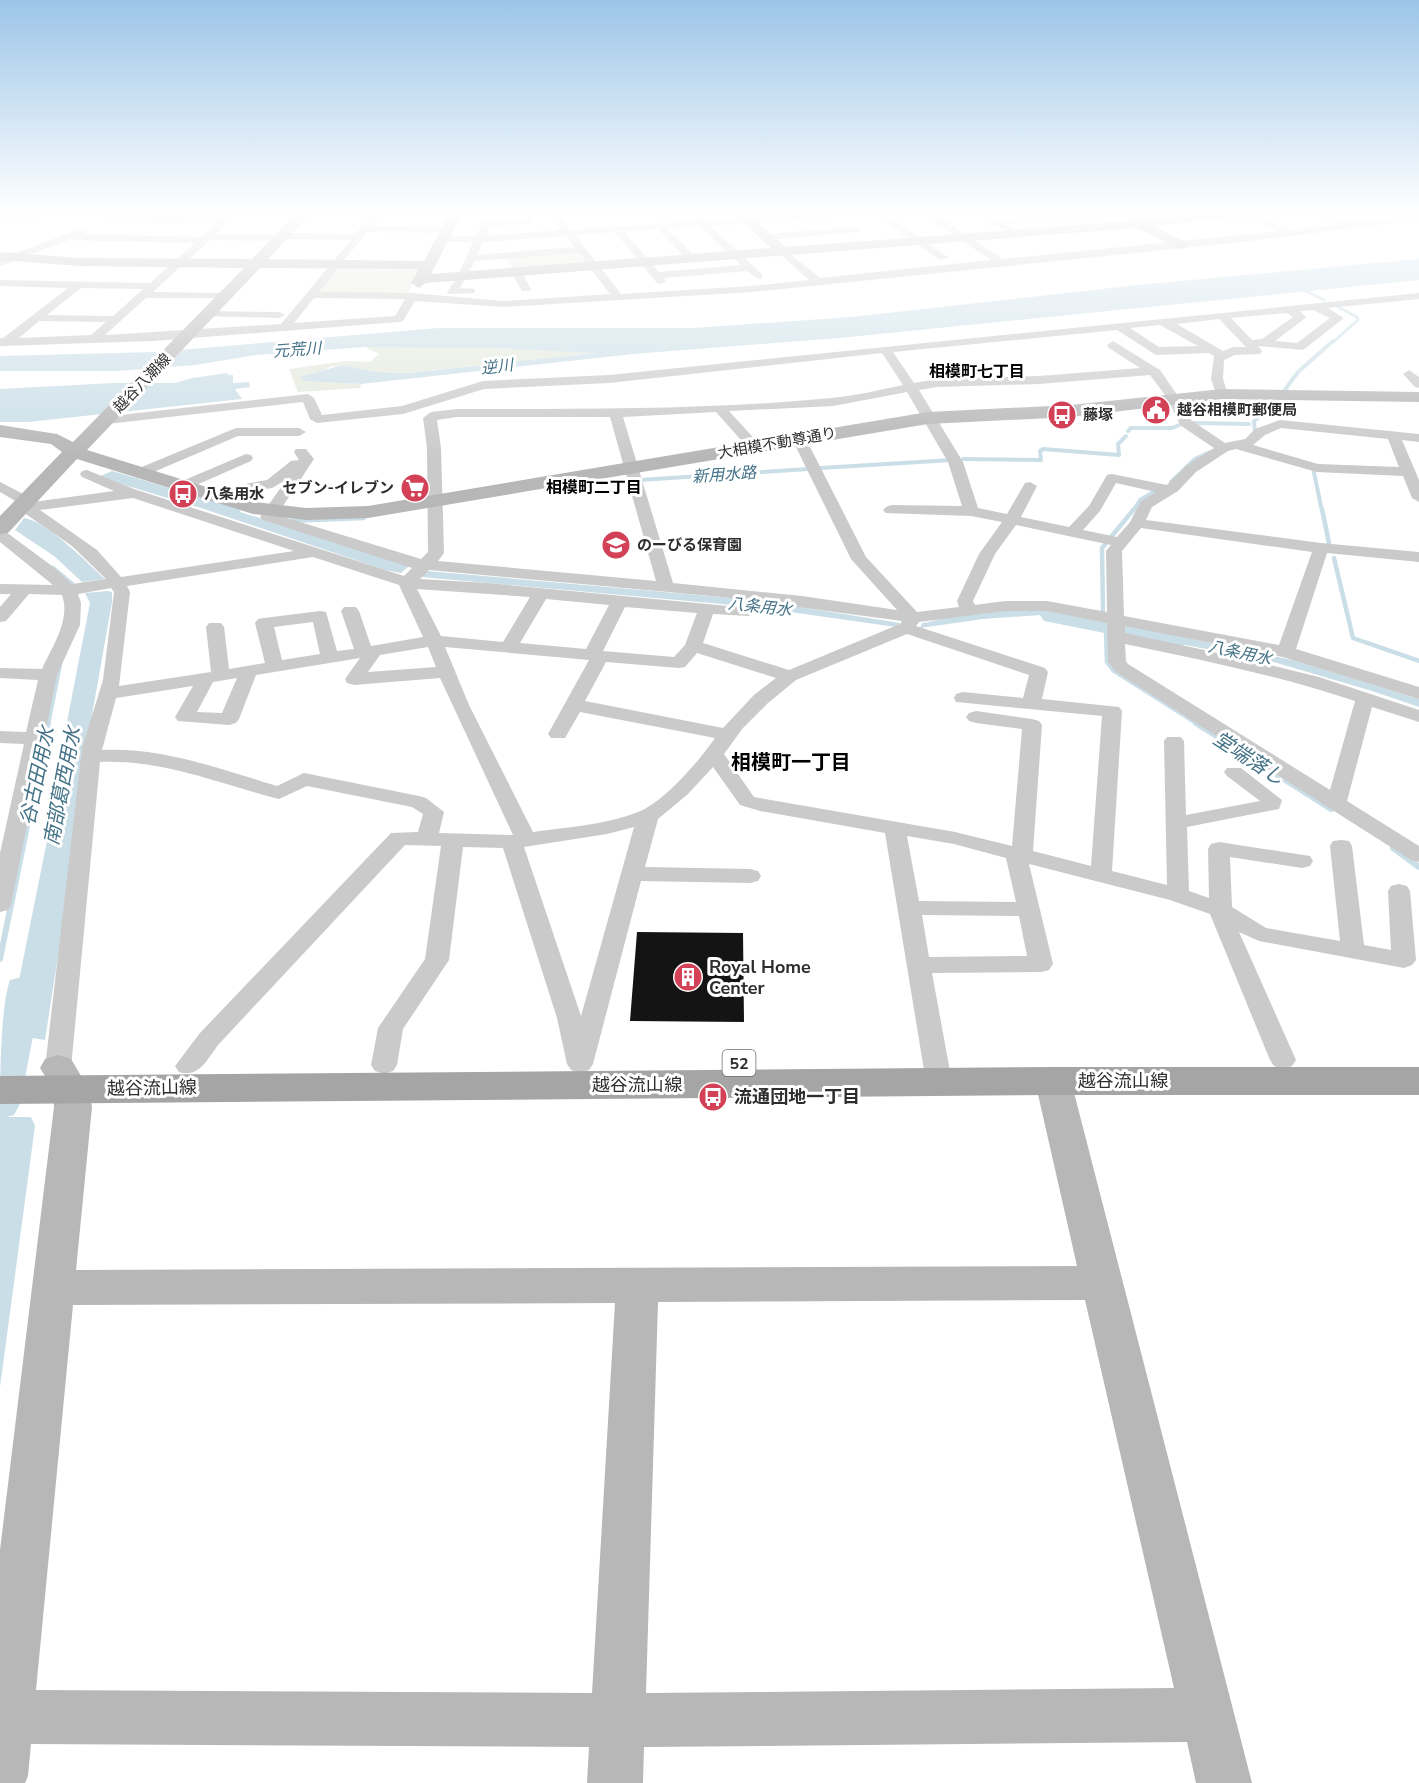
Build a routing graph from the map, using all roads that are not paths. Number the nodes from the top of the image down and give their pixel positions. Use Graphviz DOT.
graph roads {
  1 [pos="68,293"];
  2 [pos="228,293"];
  3 [pos="413,293"];
  4 [pos="537,293"];
  5 [pos="613,293"];
  6 [pos="693,293"];
  7 [pos="142,295"];
  8 [pos="311,295"];
  9 [pos="673,295"];
  10 [pos="225,296"];
  11 [pos="412,296"];
  12 [pos="1419,296"];
  13 [pos="619,298"];
  14 [pos="548,302"];
  15 [pos="1338,304"];
  16 [pos="1315,306"];
  17 [pos="1419,308"];
  18 [pos="1289,309"];
  19 [pos="1252,313"];
  20 [pos="208,314"];
  21 [pos="295,315"];
  22 [pos="1222,316"];
  23 [pos="36,318"];
  24 [pos="116,319"];
  25 [pos="340,321"];
  26 [pos="1168,323"];
  27 [pos="1119,326"];
  28 [pos="285,327"];
  29 [pos="187,336"];
  30 [pos="1268,339"];
  31 [pos="93,340"];
  32 [pos="3,342"];
  33 [pos="1245,342"];
  34 [pos="1113,345"];
  35 [pos="1210,349"];
  36 [pos="886,351"];
  37 [pos="1223,356"];
  38 [pos="1150,371"];
  39 [pos="1409,374"];
  40 [pos="1419,384"];
  41 [pos="911,390"];
  42 [pos="1222,394"];
  43 [pos="1419,397"];
  44 [pos="1174,399"];
  45 [pos="423,404"];
  46 [pos="719,408"];
  47 [pos="615,413"];
  48 [pos="436,414"];
  49 [pos="930,418"];
  50 [pos="324,420"];
  51 [pos="105,422"];
  52 [pos="0,431"];
  53 [pos="299,432"];
  54 [pos="1393,435"];
  55 [pos="45,437"];
  56 [pos="1419,438"];
  57 [pos="799,439"];
  58 [pos="754,446"];
  59 [pos="1230,447"];
  60 [pos="75,452"];
  61 [pos="301,452"];
  62 [pos="178,457"];
  63 [pos="246,458"];
  64 [pos="117,467"];
  65 [pos="629,468"];
  66 [pos="219,469"];
  67 [pos="1408,472"];
  68 [pos="87,474"];
  69 [pos="49,478"];
  70 [pos="135,484"];
  71 [pos="0,486"];
  72 [pos="1030,486"];
  73 [pos="180,487"];
  74 [pos="1170,490"];
  75 [pos="205,495"];
  76 [pos="1419,498"];
  77 [pos="434,501"];
  78 [pos="24,504"];
  79 [pos="891,510"];
  80 [pos="270,511"];
  81 [pos="971,511"];
  82 [pos="1012,519"];
  83 [pos="1137,523"];
  84 [pos="0,528"];
  85 [pos="1073,531"];
  86 [pos="0,535"];
  87 [pos="1119,542"];
  88 [pos="1321,548"];
  89 [pos="315,552"];
  90 [pos="1419,556"];
  91 [pos="428,565"];
  92 [pos="409,580"];
  93 [pos="118,584"];
  94 [pos="666,587"];
  95 [pos="0,590"];
  96 [pos="24,590"];
  97 [pos="68,590"];
  98 [pos="541,593"];
  99 [pos="618,601"];
  100 [pos="707,609"];
  101 [pos="969,610"];
  102 [pos="350,611"];
  103 [pos="743,612"];
  104 [pos="0,617"];
  105 [pos="910,623"];
  106 [pos="215,627"];
  107 [pos="1117,627"];
  108 [pos="434,641"];
  109 [pos="693,646"];
  110 [pos="508,648"];
  111 [pos="369,652"];
  112 [pos="1286,652"];
  113 [pos="596,656"];
  114 [pos="330,658"];
  115 [pos="275,667"];
  116 [pos="249,671"];
  117 [pos="446,672"];
  118 [pos="0,674"];
  119 [pos="48,675"];
  120 [pos="790,676"];
  121 [pos="214,677"];
  122 [pos="1419,693"];
  123 [pos="107,694"];
  124 [pos="963,698"];
  125 [pos="1365,698"];
  126 [pos="1031,704"];
  127 [pos="574,705"];
  128 [pos="1419,716"];
  129 [pos="976,717"];
  130 [pos="558,734"];
  131 [pos="728,735"];
  132 [pos="0,737"];
  133 [pos="34,738"];
  134 [pos="1174,741"];
  135 [pos="714,754"];
  136 [pos="92,758"];
  137 [pos="1234,772"];
  138 [pos="1336,804"];
  139 [pos="648,816"];
  140 [pos="1176,823"];
  141 [pos="895,827"];
  142 [pos="427,838"];
  143 [pos="453,840"];
  144 [pos="519,841"];
  145 [pos="1341,846"];
  146 [pos="1019,855"];
  147 [pos="1419,855"];
  148 [pos="5,860"];
  149 [pos="1302,861"];
  150 [pos="632,874"];
  151 [pos="1101,875"];
  152 [pos="750,876"];
  153 [pos="1399,891"];
  154 [pos="1178,895"];
  155 [pos="0,905"];
  156 [pos="908,908"];
  157 [pos="1029,909"];
  158 [pos="1221,910"];
  159 [pos="1353,951"];
  160 [pos="917,965"];
  161 [pos="1419,1059"];
  162 [pos="1283,1060"];
  163 [pos="580,1064"];
  164 [pos="384,1065"];
  165 [pos="188,1066"];
  166 [pos="0,1069"];
  167 [pos="938,1072"];
  168 [pos="64,1078"];
  169 [pos="1053,1081"];
  170 [pos="1419,1081"];
  171 [pos="0,1090"];
  172 [pos="1104,1283"];
  173 [pos="637,1286"];
  174 [pos="52,1288"];
  175 [pos="1208,1715"];
  176 [pos="7,1717"];
  177 [pos="619,1720"];
  178 [pos="0,1776"];
  179 [pos="615,1783"];
  180 [pos="1224,1783"];
  1 -- 23 [label="street"];
  2 -- 10 [label="street, 越谷八潮線"];
  3 -- 11 [label="street"];
  4 -- 14 [label="street"];
  5 -- 13 [label="street"];
  6 -- 9 [label="street"];
  7 -- 10 [label="street"];
  7 -- 24 [label="street"];
  8 -- 11 [label="street"];
  8 -- 21 [label="street"];
  9 -- 13 [label="street"];
  10 -- 20 [label="street, 越谷八潮線"];
  11 -- 14 [label="street"];
  11 -- 25 [label="street"];
  12 -- 15 [label="street"];
  13 -- 14 [label="street"];
  15 -- 16 [label="street"];
  15 -- 17 [label="street"];
  16 -- 18 [label="street"];
  16 -- 30 [label="street"];
  18 -- 19 [label="street"];
  18 -- 30 [label="street"];
  19 -- 22 [label="street"];
  19 -- 30 [label="street"];
  20 -- 21 [label="street"];
  20 -- 29 [label="street, 越谷八潮線"];
  21 -- 25 [label="street"];
  21 -- 28 [label="street"];
  22 -- 26 [label="street"];
  22 -- 33 [label="street"];
  23 -- 24 [label="street"];
  23 -- 32 [label="street"];
  24 -- 31 [label="street"];
  25 -- 28 [label="street"];
  26 -- 27 [label="street"];
  26 -- 35 [label="street"];
  27 -- 35 [label="street"];
  27 -- 36 [label="street"];
  28 -- 29 [label="street"];
  29 -- 31 [label="street"];
  29 -- 51 [label="street, 越谷八潮線"];
  30 -- 33 [label="street"];
  31 -- 32 [label="street"];
  33 -- 37 [label="street"];
  34 -- 38 [label="street"];
  35 -- 37 [label="street"];
  36 -- 41 [label="street"];
  36 -- 45 [label="street"];
  37 -- 42 [label="street"];
  38 -- 41 [label="street"];
  38 -- 44 [label="street"];
  39 -- 40 [label="street"];
  41 -- 46 [label="street"];
  41 -- 49 [label="street"];
  42 -- 43 [label="street, 大相模不動尊通り"];
  42 -- 44 [label="street, 大相模不動尊通り"];
  44 -- 49 [label="street, 大相模不動尊通り"];
  44 -- 59 [label="street"];
  45 -- 48 [label="street"];
  45 -- 50 [label="street"];
  46 -- 47 [label="street"];
  46 -- 58 [label="street"];
  47 -- 48 [label="street"];
  47 -- 65 [label="street"];
  48 -- 77 [label="street"];
  49 -- 57 [label="street, 大相模不動尊通り"];
  49 -- 81 [label="street"];
  50 -- 51 [label="street"];
  50 -- 61 [label="street"];
  51 -- 55 [label="street"];
  51 -- 60 [label="street, 越谷八潮線"];
  52 -- 55 [label="street"];
  53 -- 62 [label="street"];
  54 -- 56 [label="street"];
  54 -- 59 [label="street"];
  54 -- 67 [label="street"];
  55 -- 60 [label="street, 大相模不動尊通り"];
  57 -- 58 [label="street, 大相模不動尊通り"];
  57 -- 105 [label="street"];
  58 -- 65 [label="street, 大相模不動尊通り"];
  59 -- 67 [label="street"];
  59 -- 74 [label="street"];
  60 -- 64 [label="street, 大相模不動尊通り"];
  60 -- 69 [label="street, 越谷八潮線"];
  61 -- 75 [label="street"];
  61 -- 80 [label="street"];
  62 -- 66 [label="street"];
  62 -- 70 [label="street"];
  63 -- 66 [label="street"];
  64 -- 69 [label="street"];
  64 -- 70 [label="street, 大相模不動尊通り"];
  65 -- 77 [label="street, 大相模不動尊通り"];
  65 -- 94 [label="street"];
  66 -- 73 [label="street"];
  67 -- 76 [label="street"];
  68 -- 70 [label="street"];
  69 -- 78 [label="street, 越谷八潮線"];
  70 -- 73 [label="street, 大相模不動尊通り"];
  70 -- 78 [label="street"];
  70 -- 89 [label="street"];
  71 -- 78 [label="street"];
  72 -- 82 [label="street"];
  73 -- 75 [label="street, 大相模不動尊通り"];
  74 -- 83 [label="street"];
  74 -- 85 [label="street"];
  75 -- 80 [label="street, 大相模不動尊通り"];
  77 -- 80 [label="street, 大相模不動尊通り"];
  77 -- 91 [label="street"];
  78 -- 84 [label="street, 越谷八潮線"];
  78 -- 93 [label="street"];
  79 -- 81 [label="street"];
  80 -- 91 [label="street"];
  81 -- 82 [label="street"];
  82 -- 85 [label="street"];
  82 -- 101 [label="street"];
  83 -- 87 [label="street"];
  83 -- 88 [label="street"];
  85 -- 87 [label="street"];
  86 -- 97 [label="street"];
  87 -- 107 [label="street"];
  88 -- 90 [label="street"];
  88 -- 112 [label="street"];
  89 -- 92 [label="street"];
  89 -- 93 [label="street"];
  91 -- 92 [label="street"];
  91 -- 94 [label="street"];
  92 -- 98 [label="street"];
  92 -- 108 [label="street"];
  93 -- 97 [label="street"];
  93 -- 123 [label="street"];
  94 -- 105 [label="street"];
  95 -- 96 [label="street"];
  96 -- 97 [label="street"];
  96 -- 104 [label="street"];
  97 -- 119 [label="street"];
  98 -- 99 [label="street"];
  98 -- 110 [label="street"];
  99 -- 100 [label="street"];
  99 -- 113 [label="street"];
  100 -- 103 [label="street"];
  100 -- 109 [label="street"];
  101 -- 105 [label="street"];
  101 -- 107 [label="street"];
  102 -- 111 [label="street"];
  105 -- 120 [label="street"];
  105 -- 126 [label="street"];
  106 -- 121 [label="street"];
  107 -- 112 [label="street"];
  107 -- 125 [label="street"];
  107 -- 138 [label="street"];
  108 -- 110 [label="street"];
  108 -- 111 [label="street"];
  108 -- 117 [label="street"];
  109 -- 113 [label="street"];
  109 -- 120 [label="street"];
  110 -- 113 [label="street"];
  111 -- 114 [label="street"];
  111 -- 117 [label="street"];
  112 -- 122 [label="street"];
  113 -- 127 [label="street"];
  114 -- 115 [label="street"];
  114 -- 115 [label="street"];
  115 -- 116 [label="street"];
  116 -- 121 [label="street"];
  116 -- 121 [label="street"];
  117 -- 144 [label="street"];
  118 -- 119 [label="street"];
  119 -- 133 [label="street"];
  120 -- 131 [label="street"];
  121 -- 123 [label="street"];
  123 -- 136 [label="street"];
  124 -- 126 [label="street"];
  125 -- 128 [label="street"];
  125 -- 138 [label="street"];
  126 -- 151 [label="street"];
  127 -- 130 [label="street"];
  127 -- 131 [label="street"];
  129 -- 146 [label="street"];
  131 -- 135 [label="street"];
  132 -- 133 [label="street"];
  133 -- 148 [label="street"];
  134 -- 140 [label="street"];
  135 -- 139 [label="street"];
  135 -- 141 [label="street"];
  136 -- 142 [label="street"];
  136 -- 168 [label="street"];
  137 -- 140 [label="street"];
  138 -- 147 [label="street"];
  139 -- 144 [label="street"];
  139 -- 150 [label="street"];
  140 -- 154 [label="street"];
  141 -- 146 [label="street"];
  141 -- 156 [label="street"];
  142 -- 143 [label="street"];
  142 -- 165 [label="street"];
  143 -- 144 [label="street"];
  143 -- 164 [label="street"];
  144 -- 163 [label="street"];
  145 -- 159 [label="street"];
  146 -- 151 [label="street"];
  146 -- 157 [label="street"];
  148 -- 155 [label="street"];
  149 -- 158 [label="street"];
  150 -- 152 [label="street"];
  150 -- 163 [label="street"];
  151 -- 154 [label="street"];
  153 -- 159 [label="street"];
  154 -- 158 [label="street"];
  156 -- 157 [label="street"];
  156 -- 160 [label="street"];
  157 -- 160 [label="street"];
  158 -- 159 [label="street"];
  158 -- 162 [label="street"];
  160 -- 167 [label="street"];
  161 -- 162 [label="main road, 越谷流山線 / 52"];
  162 -- 167 [label="main road, 越谷流山線 / 52"];
  163 -- 164 [label="main road, 越谷流山線 / 52"];
  163 -- 167 [label="main road, 越谷流山線 / 52"];
  164 -- 165 [label="main road, 越谷流山線 / 52"];
  165 -- 168 [label="main road, 越谷流山線 / 52"];
  166 -- 168 [label="main road, 越谷流山線 / 52"];
  167 -- 168 [label="main road, 越谷流山線 / 52"];
  167 -- 169 [label="main road, 越谷流山線 / 52"];
  168 -- 171 [label="main road, 越谷流山線 / 52"];
  168 -- 174 [label="street"];
  169 -- 170 [label="main road, 越谷流山線 / 52"];
  169 -- 172 [label="street"];
  172 -- 173 [label="street"];
  172 -- 175 [label="street"];
  173 -- 174 [label="street"];
  173 -- 177 [label="street"];
  174 -- 176 [label="street"];
  175 -- 177 [label="street"];
  175 -- 180 [label="street"];
  176 -- 177 [label="street"];
  176 -- 178 [label="street"];
  177 -- 179 [label="street"];
}
